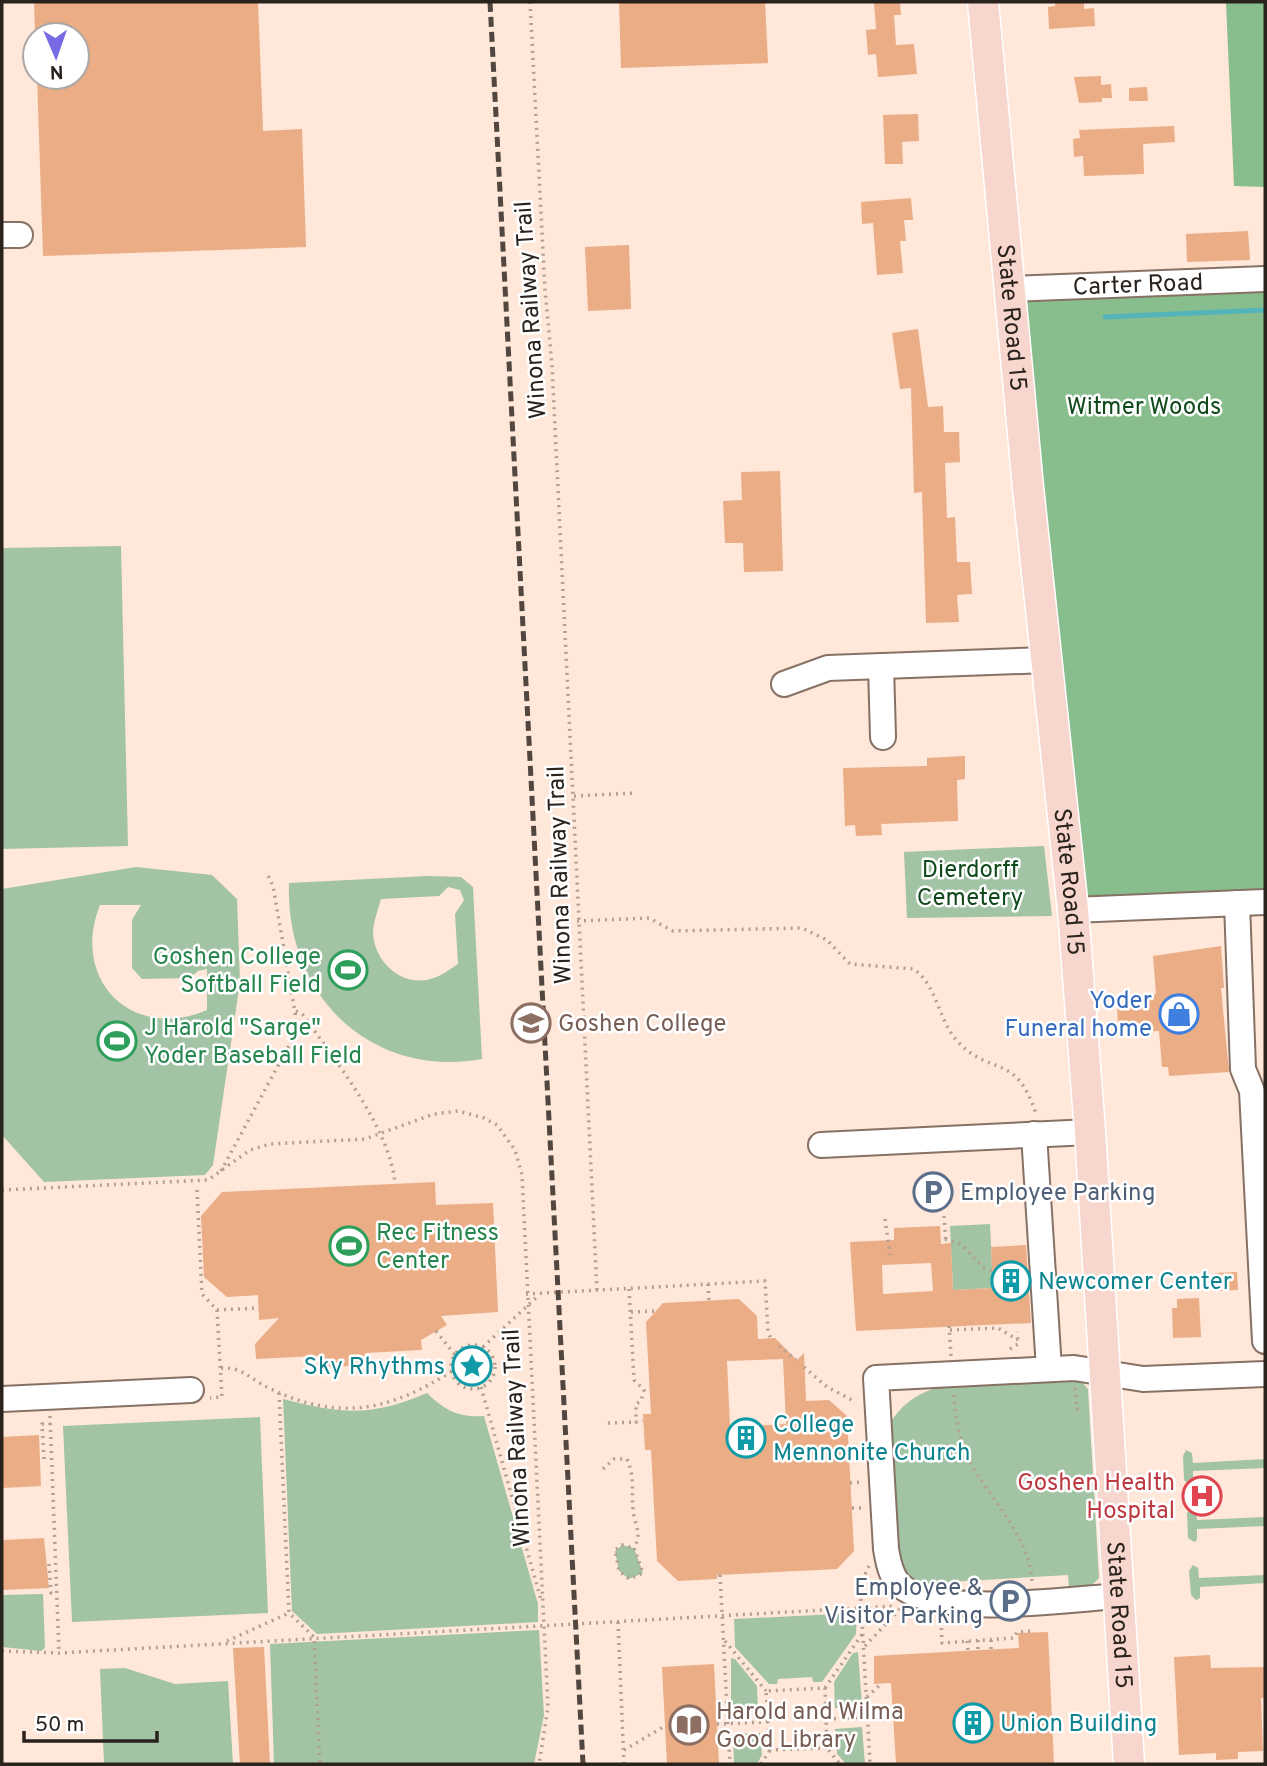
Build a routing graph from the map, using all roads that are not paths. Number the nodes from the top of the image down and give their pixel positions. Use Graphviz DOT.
graph roads {
  1 [pos="984,2"];
  2 [pos="1265,279"];
  3 [pos="1010,289"];
  4 [pos="1046,660"];
  5 [pos="881,666"];
  6 [pos="784,684"];
  7 [pos="883,737"];
  8 [pos="1265,902"];
  9 [pos="1237,904"];
  10 [pos="1073,910"];
  11 [pos="1090,1132"];
  12 [pos="1038,1134"];
  13 [pos="821,1144"];
  14 [pos="1265,1341"];
  15 [pos="1049,1368"];
  16 [pos="1265,1374"];
  17 [pos="1105,1375"];
  18 [pos="200,1394"];
  19 [pos="2,1399"];
  20 [pos="1119,1597"];
  21 [pos="1129,1764"];
  1 -- 3 [label="main road, State Road 15"];
  2 -- 3 [label="street, Carter Road"];
  3 -- 4 [label="main road, State Road 15"];
  4 -- 5 [label="street"];
  4 -- 10 [label="main road, State Road 15"];
  5 -- 6 [label="street"];
  5 -- 7 [label="street"];
  8 -- 9 [label="street"];
  9 -- 10 [label="street"];
  9 -- 14 [label="street"];
  10 -- 11 [label="main road, State Road 15"];
  11 -- 12 [label="street"];
  11 -- 17 [label="main road, State Road 15"];
  12 -- 13 [label="street"];
  12 -- 15 [label="street"];
  15 -- 17 [label="street"];
  15 -- 20 [label="street"];
  16 -- 17 [label="street"];
  17 -- 20 [label="main road, State Road 15"];
  18 -- 19 [label="street"];
  20 -- 21 [label="main road, State Road 15"];
}
